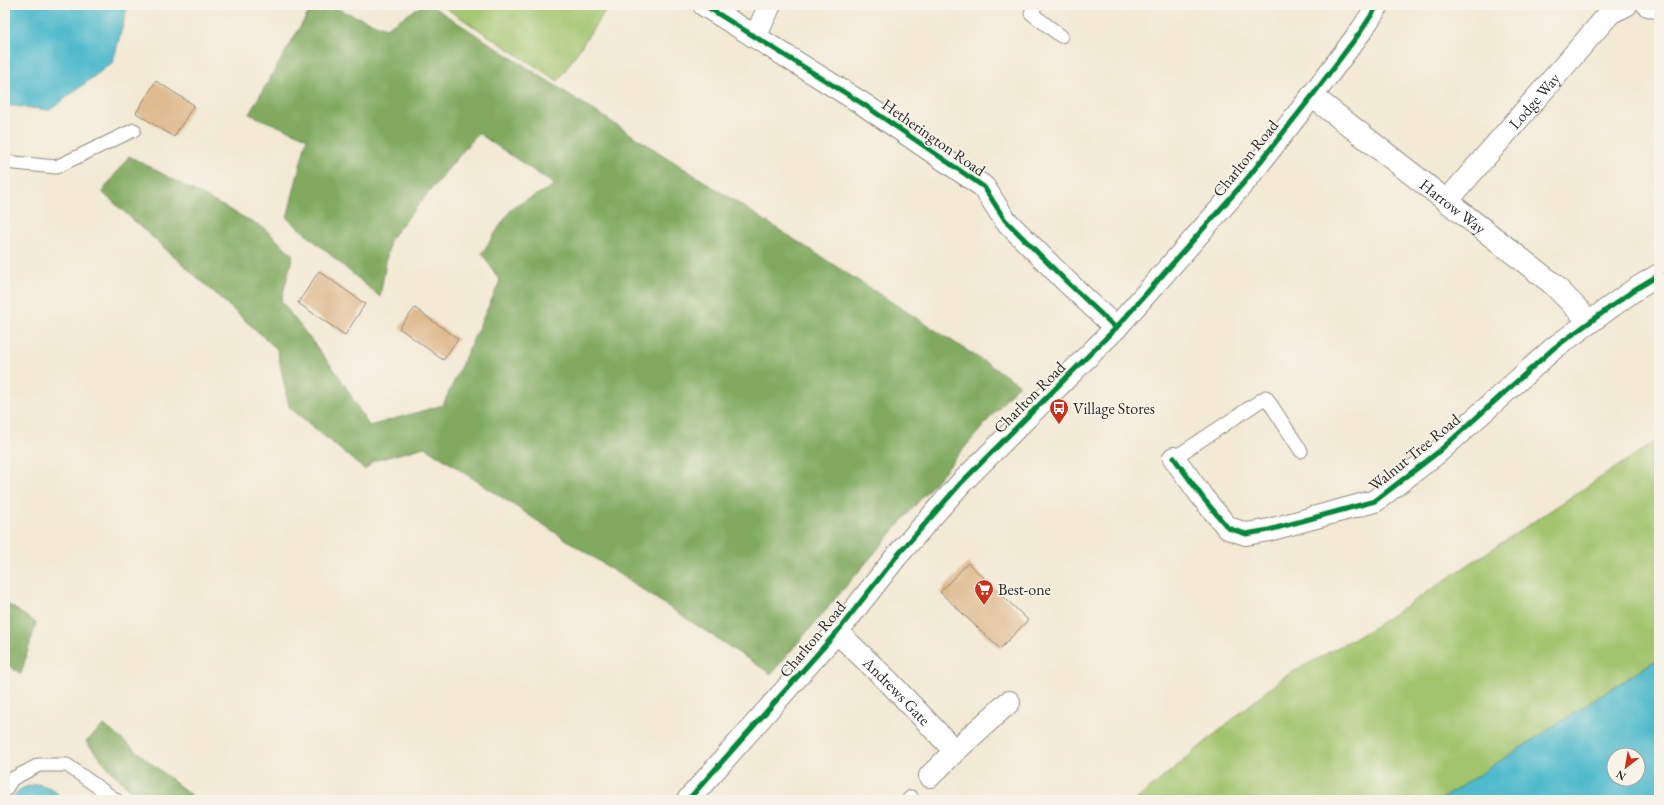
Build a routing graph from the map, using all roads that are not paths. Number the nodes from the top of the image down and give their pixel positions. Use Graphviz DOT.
graph roads {
  1 [pos="704,5"];
  2 [pos="770,5"];
  3 [pos="1036,5"];
  4 [pos="1378,5"];
  5 [pos="1626,5"];
  6 [pos="1648,5"];
  7 [pos="1659,8"];
  8 [pos="1061,36"];
  9 [pos="755,37"];
  10 [pos="1312,96"];
  11 [pos="134,130"];
  12 [pos="5,162"];
  13 [pos="1447,201"];
  14 [pos="1659,275"];
  15 [pos="1590,322"];
  16 [pos="1116,328"];
  17 [pos="1301,451"];
  18 [pos="1174,458"];
  19 [pos="837,632"];
  20 [pos="1009,702"];
  21 [pos="955,751"];
  22 [pos="930,776"];
  23 [pos="5,790"];
  24 [pos="116,800"];
  25 [pos="688,800"];
  1 -- 9 [label="street, Hetherington Road"];
  2 -- 9 [label="street"];
  3 -- 8 [label="lane"];
  4 -- 10 [label="street, Charlton Road"];
  5 -- 13 [label="street, Lodge Way"];
  6 -- 7 [label="street"];
  9 -- 16 [label="street, Hetherington Road"];
  10 -- 13 [label="street, Harrow Way"];
  10 -- 16 [label="street, Charlton Road"];
  11 -- 12 [label="lane"];
  13 -- 15 [label="street, Harrow Way"];
  14 -- 15 [label="street, Walnut Tree Road"];
  15 -- 18 [label="street, Walnut Tree Road"];
  16 -- 19 [label="street, Charlton Road"];
  17 -- 18 [label="lane"];
  19 -- 21 [label="street, Andrews Gate"];
  19 -- 25 [label="street, Charlton Road"];
  20 -- 21 [label="street"];
  21 -- 22 [label="street"];
  23 -- 24 [label="lane"];
}
